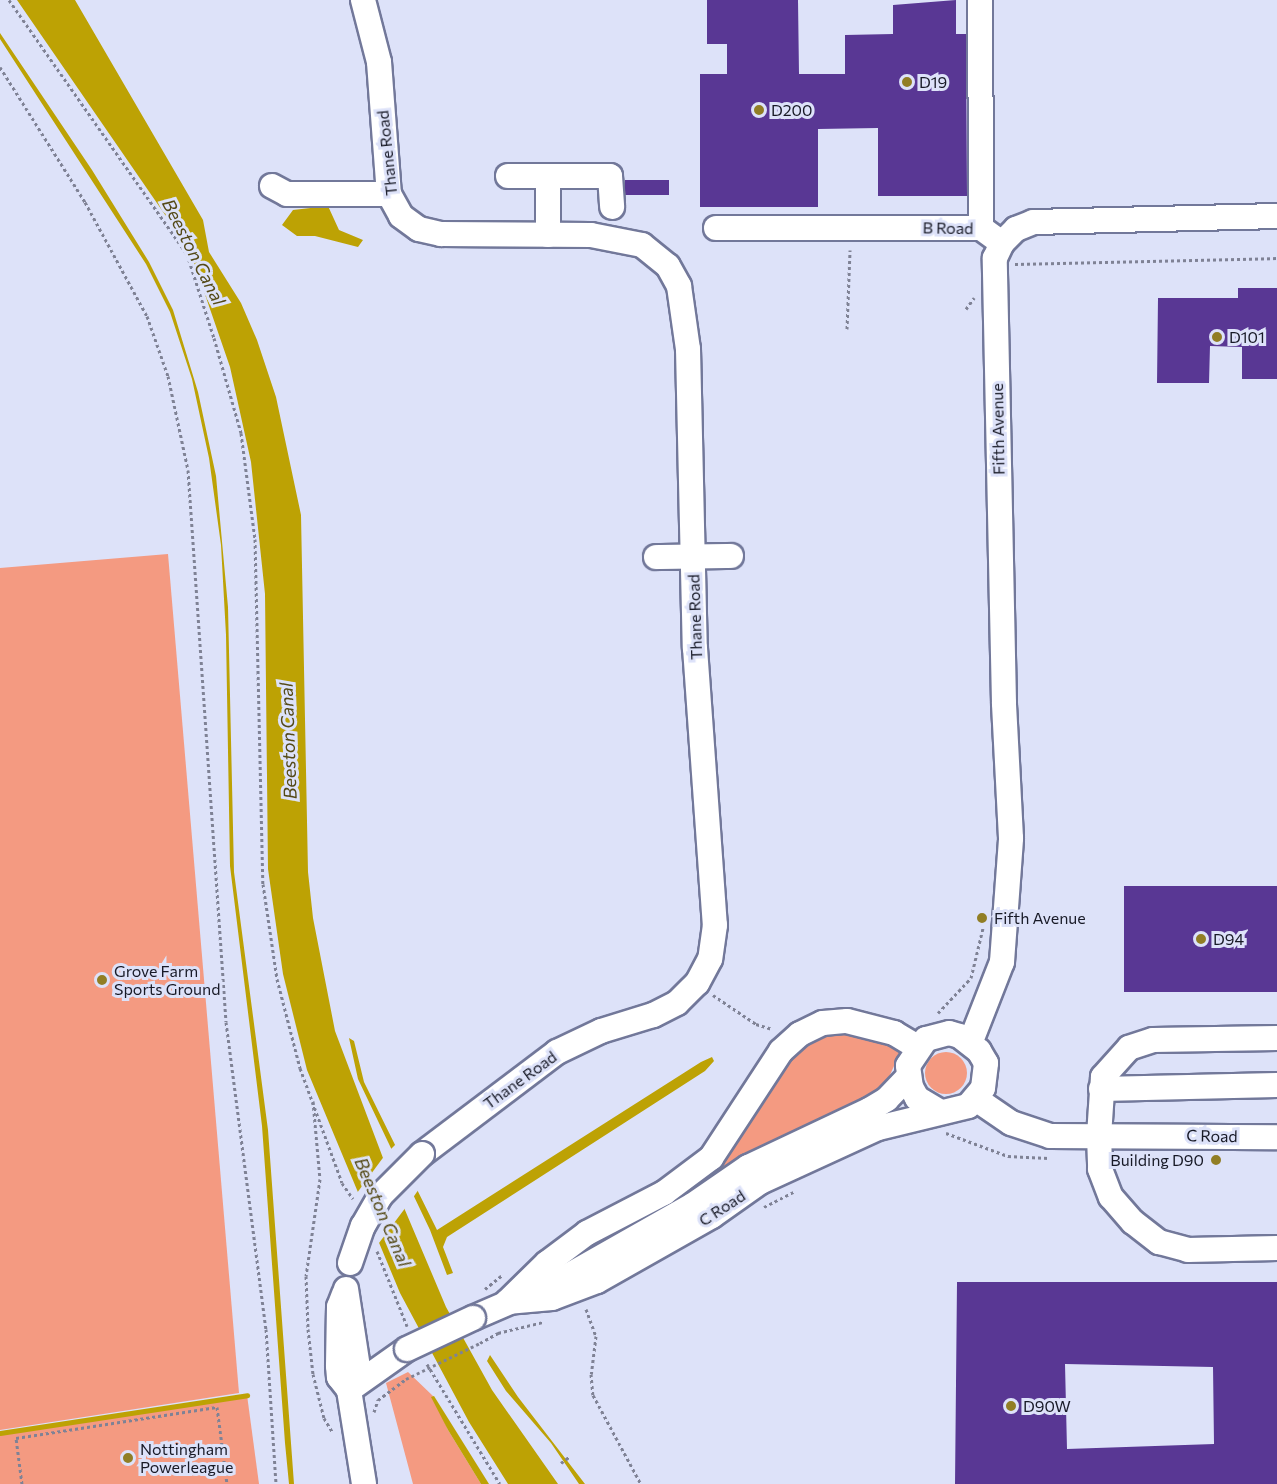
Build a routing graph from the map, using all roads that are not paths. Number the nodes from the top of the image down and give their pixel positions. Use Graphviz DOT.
graph roads {
  1 [pos="363,0"];
  2 [pos="980,0"];
  3 [pos="508,176"];
  4 [pos="548,176"];
  5 [pos="272,186"];
  6 [pos="389,194"];
  7 [pos="612,207"];
  8 [pos="1277,216"];
  9 [pos="716,228"];
  10 [pos="981,228"];
  11 [pos="548,235"];
  12 [pos="1005,253"];
  13 [pos="692,556"];
  14 [pos="731,556"];
  15 [pos="656,557"];
  16 [pos="1277,1038"];
  17 [pos="970,1041"];
  18 [pos="917,1047"];
  19 [pos="908,1077"];
  20 [pos="1277,1085"];
  21 [pos="1101,1089"];
  22 [pos="976,1099"];
  23 [pos="938,1122"];
  24 [pos="1099,1135"];
  25 [pos="1277,1137"];
  26 [pos="702,1165"];
  27 [pos="693,1205"];
  28 [pos="1277,1248"];
  29 [pos="507,1302"];
  30 [pos="349,1390"];
  31 [pos="364,1484"];
  1 -- 6 [label="street, Thane Road"];
  2 -- 10 [label="street"];
  3 -- 4 [label="street"];
  4 -- 7 [label="street"];
  4 -- 11 [label="street"];
  5 -- 6 [label="street"];
  6 -- 11 [label="street, Thane Road"];
  8 -- 12 [label="street"];
  9 -- 10 [label="street, B Road"];
  10 -- 12 [label="street, B Road"];
  11 -- 13 [label="street, Thane Road"];
  12 -- 17 [label="street, Fifth Avenue"];
  13 -- 14 [label="street"];
  13 -- 15 [label="street"];
  13 -- 30 [label="street, Thane Road, bridge"];
  16 -- 21 [label="street"];
  17 -- 18 [label="street"];
  17 -- 22 [label="street"];
  18 -- 19 [label="street, C Road"];
  18 -- 26 [label="street, C Road"];
  19 -- 23 [label="street"];
  19 -- 27 [label="street, C Road"];
  20 -- 21 [label="street"];
  21 -- 24 [label="street"];
  22 -- 23 [label="street, C Road"];
  22 -- 24 [label="street, C Road"];
  23 -- 29 [label="street, C Road"];
  24 -- 25 [label="street, C Road"];
  24 -- 28 [label="street"];
  26 -- 27 [label="street, C Road"];
  26 -- 29 [label="street, C Road"];
  27 -- 29 [label="street, C Road"];
  29 -- 30 [label="street, C Road, bridge"];
  30 -- 31 [label="street, Thane Road"];
}
